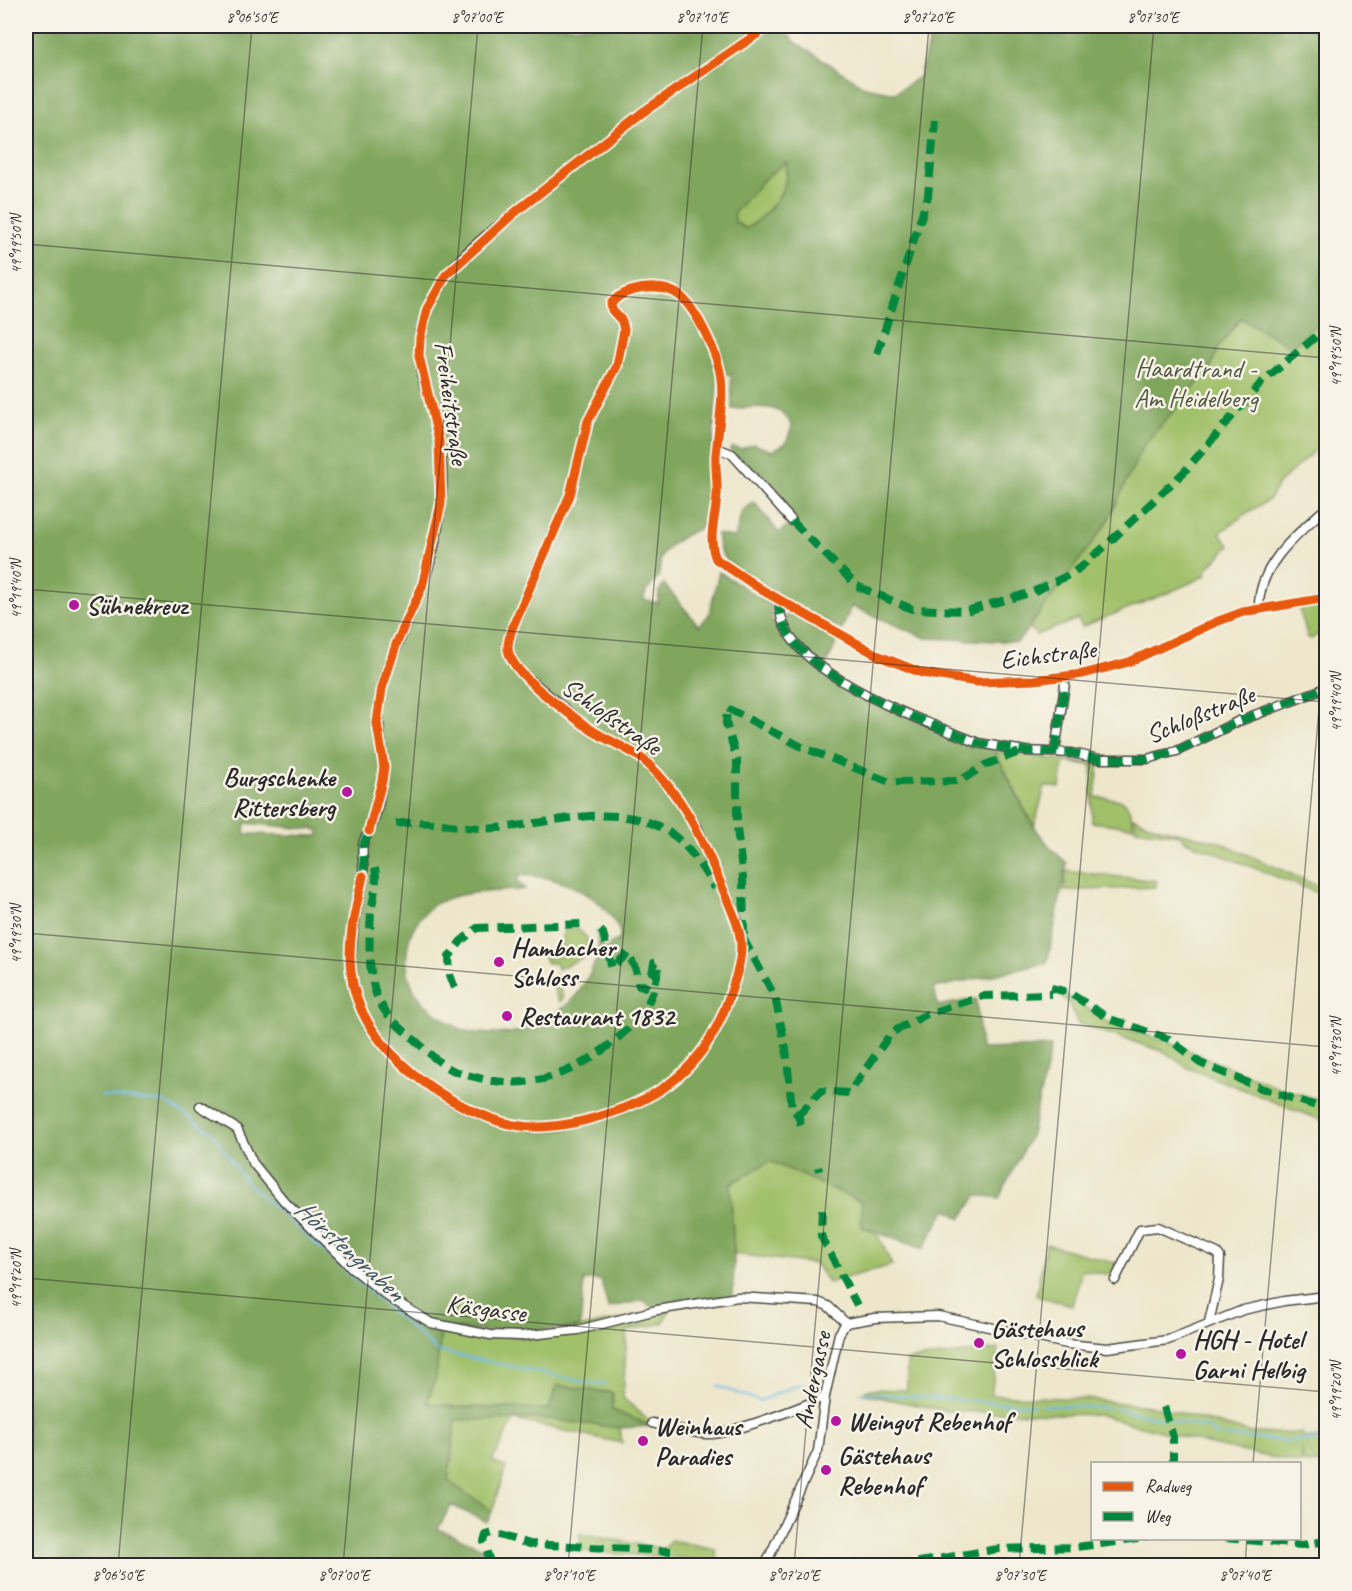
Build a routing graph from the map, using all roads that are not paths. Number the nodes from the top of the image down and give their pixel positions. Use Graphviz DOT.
graph roads {
  1 [pos="769,26"];
  2 [pos="717,448"];
  3 [pos="1326,508"];
  4 [pos="792,521"];
  5 [pos="1326,598"];
  6 [pos="780,600"];
  7 [pos="1259,608"];
  8 [pos="1066,677"];
  9 [pos="1326,688"];
  10 [pos="1055,751"];
  11 [pos="369,831"];
  12 [pos="200,1106"];
  13 [pos="1115,1280"];
  14 [pos="1326,1296"];
  15 [pos="1209,1322"];
  16 [pos="846,1323"];
  17 [pos="825,1396"];
  18 [pos="652,1423"];
  19 [pos="765,1566"];
  1 -- 11 [label="street, Freiheitstraße"];
  2 -- 4 [label="street"];
  2 -- 6 [label="street, Schloßstraße"];
  2 -- 11 [label="street, Schloßstraße"];
  3 -- 7 [label="street"];
  5 -- 7 [label="street, Eichstraße"];
  6 -- 8 [label="street, Eichstraße"];
  6 -- 10 [label="street, Schloßstraße"];
  7 -- 8 [label="street, Eichstraße"];
  8 -- 10 [label="street, Eichstraße"];
  9 -- 10 [label="street, Schloßstraße"];
  12 -- 16 [label="street, Käsgasse"];
  13 -- 15 [label="street"];
  14 -- 15 [label="street, Andergasse"];
  15 -- 16 [label="street, Andergasse"];
  16 -- 17 [label="street, Andergasse"];
  17 -- 18 [label="street"];
  17 -- 19 [label="street, Andergasse"];
}
